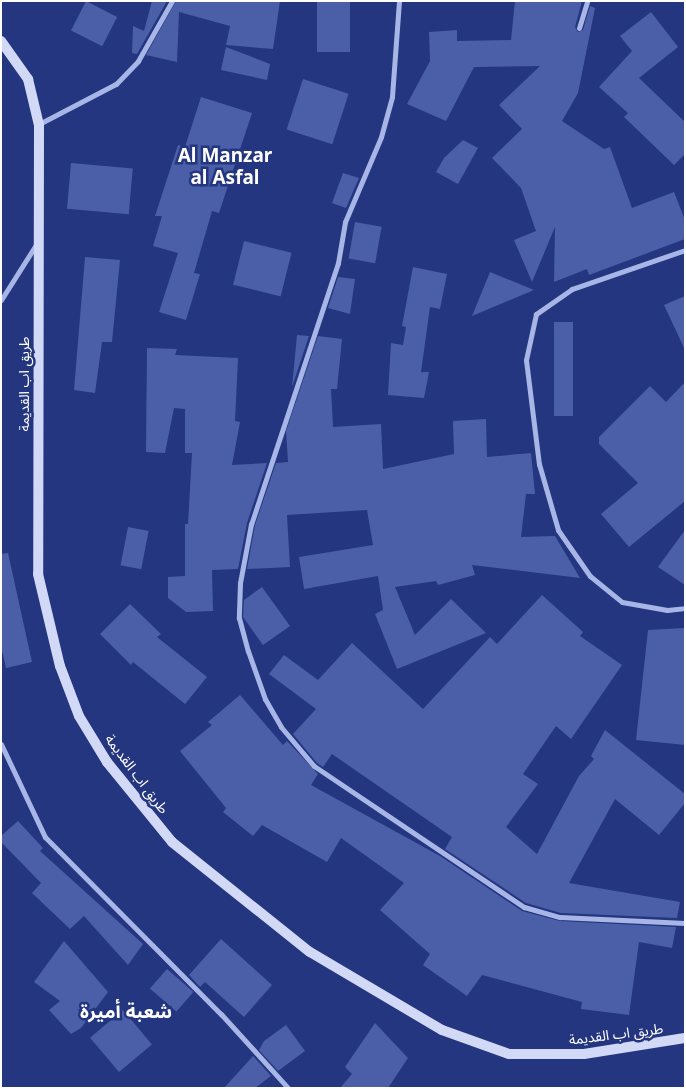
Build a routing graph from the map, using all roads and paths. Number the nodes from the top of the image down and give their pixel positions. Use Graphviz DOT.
graph roads {
  1 [pos="172,1"];
  2 [pos="400,1"];
  3 [pos="586,1"];
  4 [pos="579,28"];
  5 [pos="1,41"];
  6 [pos="39,124"];
  7 [pos="39,240"];
  8 [pos="685,250"];
  9 [pos="1,300"];
  10 [pos="685,608"];
  11 [pos="1,744"];
  12 [pos="685,923"];
  13 [pos="685,1038"];
  14 [pos="288,1088"];
  1 -- 6 [label="street"];
  2 -- 12 [label="street"];
  3 -- 4 [label="street"];
  5 -- 6 [label="street, طريق اب القديمة"];
  6 -- 7 [label="street, طريق اب القديمة"];
  7 -- 9 [label="street"];
  7 -- 13 [label="street, طريق اب القديمة"];
  8 -- 10 [label="street"];
  11 -- 14 [label="street"];
}
